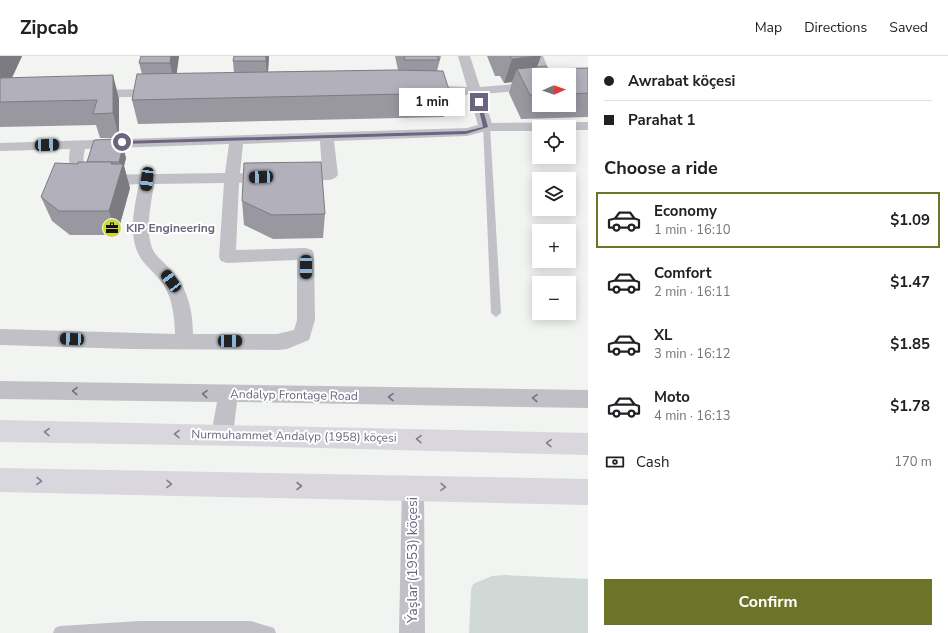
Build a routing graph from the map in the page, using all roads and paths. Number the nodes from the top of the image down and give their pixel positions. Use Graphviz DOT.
graph roads {
  1 [pos="464,56"];
  2 [pos="537,56"];
  3 [pos="542,68"];
  4 [pos="532,85"];
  5 [pos="413,89"];
  6 [pos="475,91"];
  7 [pos="174,92"];
  8 [pos="79,95"];
  9 [pos="588,126"];
  10 [pos="486,127"];
  11 [pos="327,136"];
  12 [pos="236,138"];
  13 [pos="78,144"];
  14 [pos="0,147"];
  15 [pos="285,177"];
  16 [pos="232,178"];
  17 [pos="255,178"];
  18 [pos="147,179"];
  19 [pos="496,313"];
  20 [pos="0,337"];
  21 [pos="184,341"];
  22 [pos="0,390"];
  23 [pos="228,394"];
  24 [pos="588,399"];
  25 [pos="0,431"];
  26 [pos="222,435"];
  27 [pos="588,444"];
  28 [pos="0,480"];
  29 [pos="413,487"];
  30 [pos="588,492"];
  31 [pos="60,633"];
  32 [pos="269,633"];
  33 [pos="412,633"];
  1 -- 6 [label="street"];
  2 -- 3 [label="street"];
  4 -- 6 [label="street"];
  5 -- 6 [label="street"];
  6 -- 10 [label="street"];
  7 -- 8 [label="street"];
  9 -- 10 [label="street"];
  10 -- 11 [label="street"];
  10 -- 19 [label="lane"];
  11 -- 12 [label="street"];
  11 -- 15 [label="street"];
  12 -- 13 [label="street"];
  12 -- 16 [label="street"];
  13 -- 14 [label="street"];
  13 -- 18 [label="street"];
  16 -- 17 [label="street"];
  16 -- 18 [label="street"];
  16 -- 21 [label="street"];
  18 -- 21 [label="street"];
  20 -- 21 [label="street"];
  23 -- 22 [label="street, Andalyp Frontage Road, one-way"];
  24 -- 23 [label="street, Andalyp Frontage Road, one-way"];
  23 -- 26 [label="street"];
  26 -- 25 [label="main road, Nurmuhammet Andalyp (1958) köçesi, one-way"];
  27 -- 26 [label="main road, Nurmuhammet Andalyp (1958) köçesi, one-way"];
  28 -- 29 [label="main road, one-way"];
  29 -- 30 [label="main road, one-way"];
  29 -- 33 [label="street, Ýaşlar (1953) köçesi"];
  31 -- 32 [label="lane"];
}
